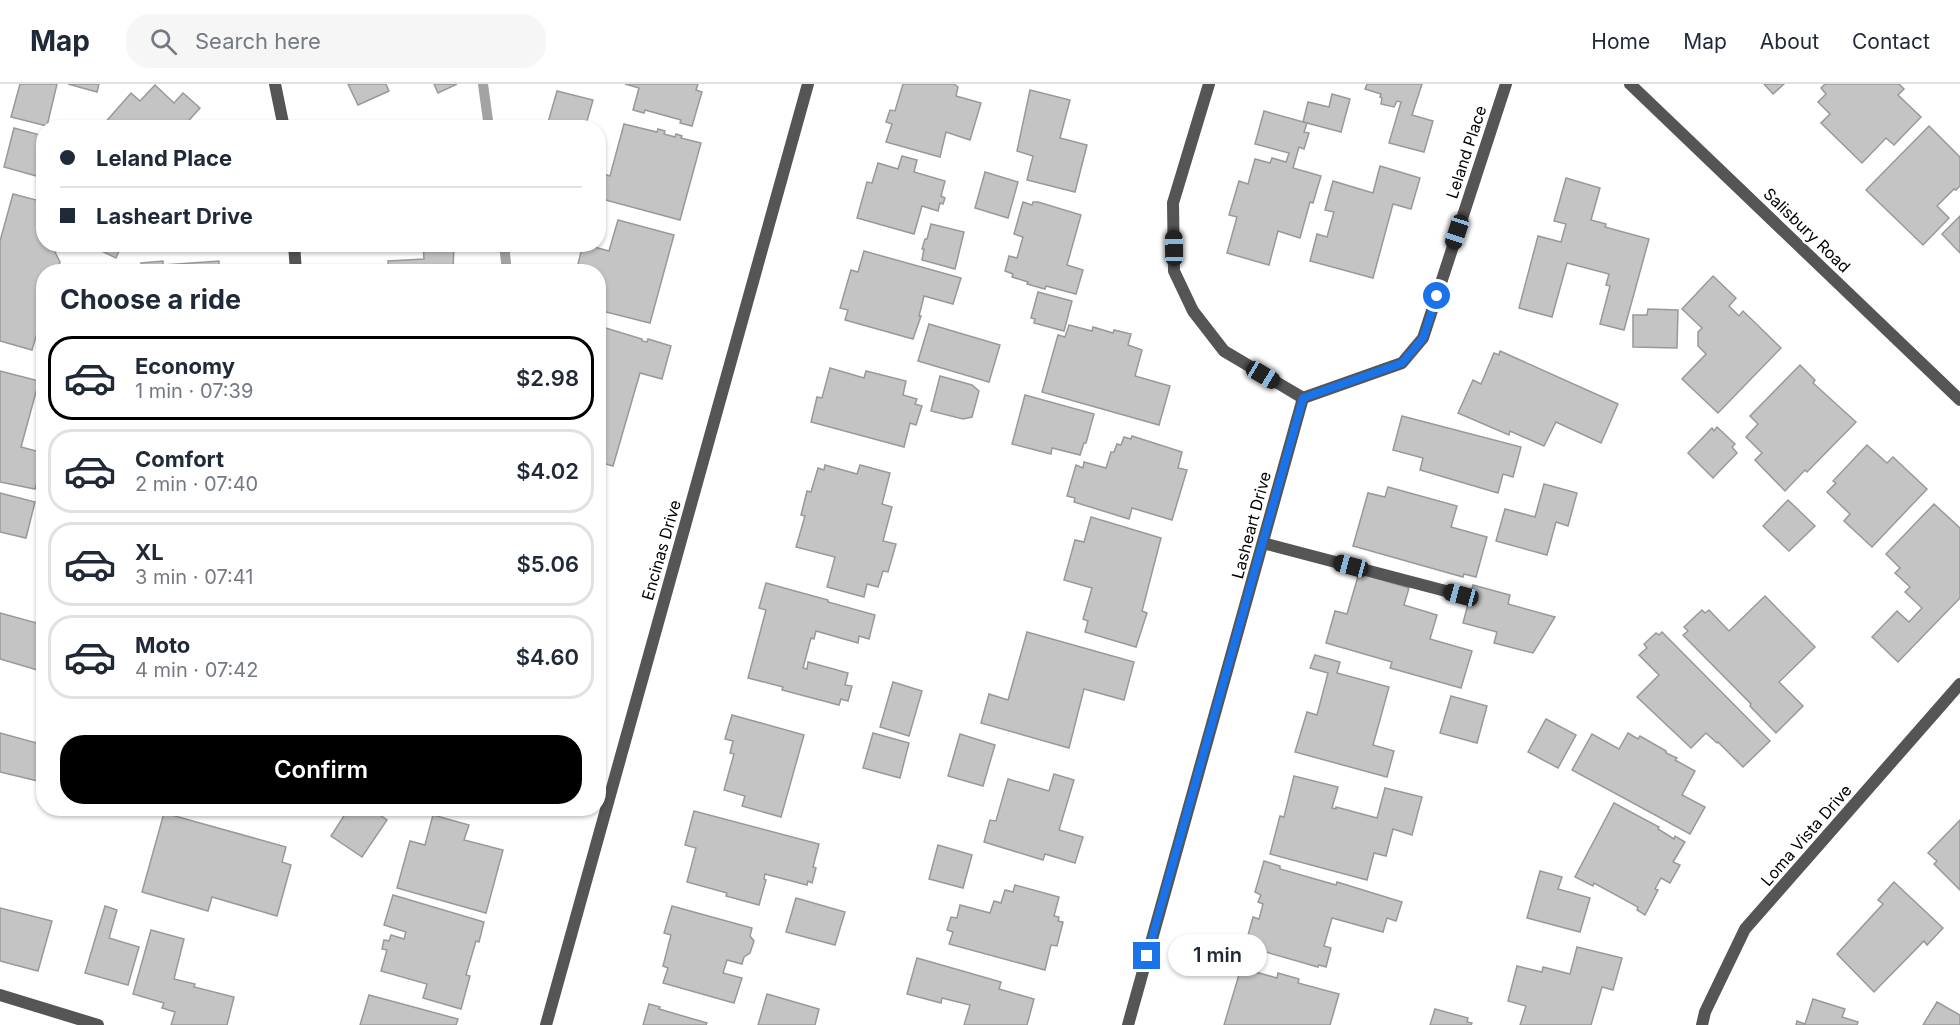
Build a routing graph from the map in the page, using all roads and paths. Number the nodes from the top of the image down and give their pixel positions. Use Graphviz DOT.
graph roads {
  1 [pos="275,84"];
  2 [pos="808,84"];
  3 [pos="1209,84"];
  4 [pos="1506,84"];
  5 [pos="1630,84"];
  6 [pos="282,120"];
  7 [pos="1303,398"];
  8 [pos="1960,400"];
  9 [pos="1263,543"];
  10 [pos="1461,595"];
  11 [pos="1960,684"];
  12 [pos="606,792"];
  13 [pos="599,816"];
  14 [pos="0,995"];
  15 [pos="98,1025"];
  16 [pos="546,1025"];
  17 [pos="1128,1025"];
  18 [pos="1702,1025"];
  1 -- 6 [label="street"];
  2 -- 12 [label="street, Encinas Drive"];
  3 -- 7 [label="street"];
  4 -- 7 [label="street, Leland Place"];
  5 -- 8 [label="street, Salisbury Road"];
  7 -- 9 [label="street, Lasheart Drive"];
  9 -- 10 [label="street"];
  9 -- 17 [label="street, Lasheart Drive"];
  11 -- 18 [label="street, Loma Vista Drive"];
  13 -- 16 [label="street, Encinas Drive"];
  14 -- 15 [label="street"];
}
